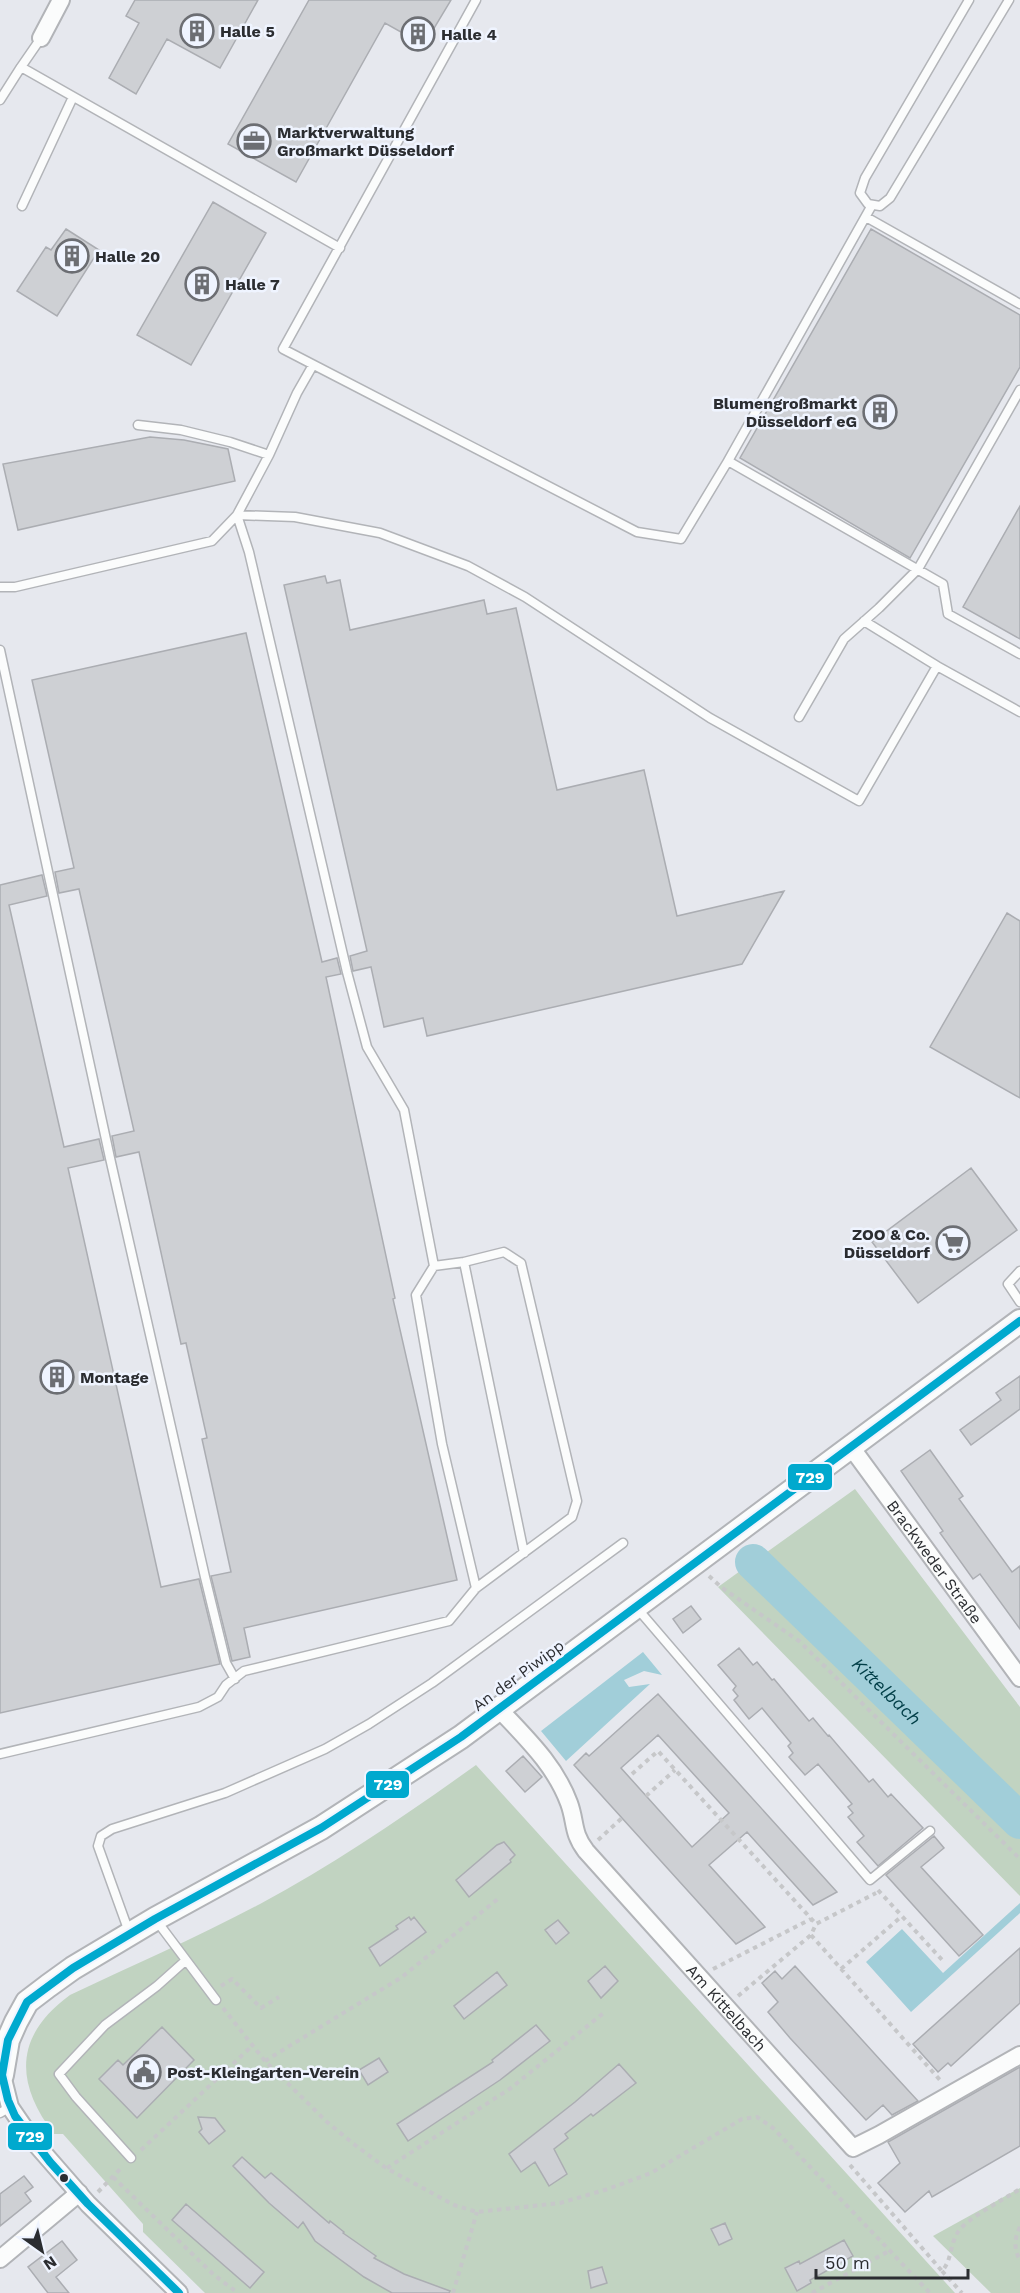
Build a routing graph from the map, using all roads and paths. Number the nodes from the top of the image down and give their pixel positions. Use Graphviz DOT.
graph roads {
  1 [pos="61,0"];
  2 [pos="476,0"];
  3 [pos="969,0"];
  4 [pos="1009,0"];
  5 [pos="41,38"];
  6 [pos="21,67"];
  7 [pos="73,97"];
  8 [pos="0,100"];
  9 [pos="872,205"];
  10 [pos="22,206"];
  11 [pos="866,217"];
  12 [pos="340,248"];
  13 [pos="1020,304"];
  14 [pos="314,365"];
  15 [pos="1020,390"];
  16 [pos="138,425"];
  17 [pos="268,455"];
  18 [pos="728,461"];
  19 [pos="237,515"];
  20 [pos="918,569"];
  21 [pos="0,587"];
  22 [pos="864,621"];
  23 [pos="0,650"];
  24 [pos="1020,654"];
  25 [pos="937,666"];
  26 [pos="1020,712"];
  27 [pos="799,717"];
  28 [pos="464,1262"];
  29 [pos="434,1266"];
  30 [pos="1020,1271"];
  31 [pos="1020,1302"];
  32 [pos="1020,1321"];
  33 [pos="851,1447"];
  34 [pos="623,1543"];
  35 [pos="524,1553"];
  36 [pos="694,1563"];
  37 [pos="476,1588"];
  38 [pos="636,1607"];
  39 [pos="235,1678"];
  40 [pos="1020,1678"];
  41 [pos="499,1709"];
  42 [pos="0,1754"];
  43 [pos="675,1770"];
  44 [pos="632,1774"];
  45 [pos="646,1796"];
  46 [pos="622,1818"];
  47 [pos="930,1831"];
  48 [pos="586,1851"];
  49 [pos="1020,1859"];
  50 [pos="499,1898"];
  51 [pos="902,1916"];
  52 [pos="155,1919"];
  53 [pos="811,1919"];
  54 [pos="816,1924"];
  55 [pos="811,1935"];
  56 [pos="130,1936"];
  57 [pos="185,1961"];
  58 [pos="944,1962"];
  59 [pos="841,1969"];
  60 [pos="699,1976"];
  61 [pos="210,1993"];
  62 [pos="279,1997"];
  63 [pos="216,2000"];
  64 [pos="727,2006"];
  65 [pos="606,2011"];
  66 [pos="252,2046"];
  67 [pos="1020,2055"];
  68 [pos="265,2061"];
  69 [pos="1,2075"];
  70 [pos="952,2094"];
  71 [pos="5,2110"];
  72 [pos="853,2148"];
  73 [pos="131,2158"];
  74 [pos="386,2168"];
  75 [pos="113,2177"];
  76 [pos="106,2183"];
  77 [pos="1020,2189"];
  78 [pos="79,2193"];
  79 [pos="477,2212"];
  80 [pos="1020,2228"];
  81 [pos="889,2251"];
  82 [pos="0,2259"];
  83 [pos="1020,2260"];
  84 [pos="942,2271"];
  85 [pos="179,2293"];
  86 [pos="238,2293"];
  87 [pos="453,2293"];
  88 [pos="812,2293"];
  89 [pos="930,2293"];
  90 [pos="962,2293"];
  1 -- 5 [label="street"];
  2 -- 12 [label="lane"];
  3 -- 9 [label="lane"];
  4 -- 9 [label="lane"];
  5 -- 6 [label="lane"];
  6 -- 7 [label="lane"];
  6 -- 8 [label="lane"];
  7 -- 10 [label="lane"];
  7 -- 12 [label="lane"];
  9 -- 11 [label="lane"];
  11 -- 13 [label="lane"];
  11 -- 18 [label="lane"];
  12 -- 14 [label="lane"];
  14 -- 17 [label="lane"];
  14 -- 18 [label="lane"];
  15 -- 20 [label="lane"];
  16 -- 17 [label="lane"];
  17 -- 19 [label="lane"];
  18 -- 20 [label="lane"];
  19 -- 21 [label="lane"];
  19 -- 25 [label="lane"];
  19 -- 29 [label="lane"];
  20 -- 22 [label="lane"];
  20 -- 24 [label="lane"];
  22 -- 25 [label="lane"];
  22 -- 27 [label="lane"];
  23 -- 39 [label="lane"];
  25 -- 26 [label="lane"];
  28 -- 29 [label="lane"];
  28 -- 35 [label="lane"];
  28 -- 35 [label="lane"];
  29 -- 37 [label="lane"];
  30 -- 31 [label="lane"];
  32 -- 33 [label="street, An der Piwipp"];
  33 -- 36 [label="street, An der Piwipp"];
  33 -- 40 [label="street, Brackweder Straße"];
  34 -- 56 [label="lane"];
  35 -- 37 [label="lane"];
  36 -- 38 [label="street, An der Piwipp"];
  36 -- 49 [label="path"];
  37 -- 39 [label="lane"];
  38 -- 41 [label="street, An der Piwipp"];
  38 -- 47 [label="lane"];
  39 -- 42 [label="lane"];
  41 -- 48 [label="street, Am Kittelbach"];
  41 -- 52 [label="street, An der Piwipp"];
  43 -- 44 [label="path"];
  43 -- 45 [label="path"];
  43 -- 53 [label="path"];
  46 -- 48 [label="path"];
  48 -- 60 [label="street, Am Kittelbach"];
  50 -- 68 [label="path"];
  51 -- 54 [label="path"];
  51 -- 58 [label="path"];
  51 -- 59 [label="path"];
  52 -- 56 [label="street, An der Piwipp"];
  52 -- 57 [label="lane"];
  53 -- 54 [label="path"];
  53 -- 60 [label="path"];
  54 -- 55 [label="path"];
  55 -- 59 [label="path"];
  55 -- 64 [label="path"];
  56 -- 69 [label="street, An der Piwipp"];
  57 -- 61 [label="lane"];
  57 -- 73 [label="lane"];
  59 -- 70 [label="path"];
  60 -- 64 [label="street, Am Kittelbach"];
  61 -- 62 [label="path"];
  61 -- 63 [label="lane"];
  63 -- 66 [label="path"];
  64 -- 72 [label="street, Am Kittelbach"];
  65 -- 74 [label="path"];
  66 -- 68 [label="path"];
  66 -- 73 [label="path"];
  67 -- 70 [label="street"];
  68 -- 74 [label="path"];
  69 -- 71 [label="street"];
  70 -- 72 [label="street"];
  71 -- 78 [label="street"];
  72 -- 84 [label="path"];
  73 -- 75 [label="path"];
  74 -- 79 [label="path"];
  75 -- 76 [label="path"];
  75 -- 86 [label="path"];
  77 -- 84 [label="path"];
  78 -- 82 [label="street"];
  78 -- 85 [label="street"];
  79 -- 81 [label="path"];
  79 -- 87 [label="path"];
  80 -- 83 [label="path"];
  81 -- 88 [label="path"];
  81 -- 89 [label="path"];
  84 -- 90 [label="path"];
}
